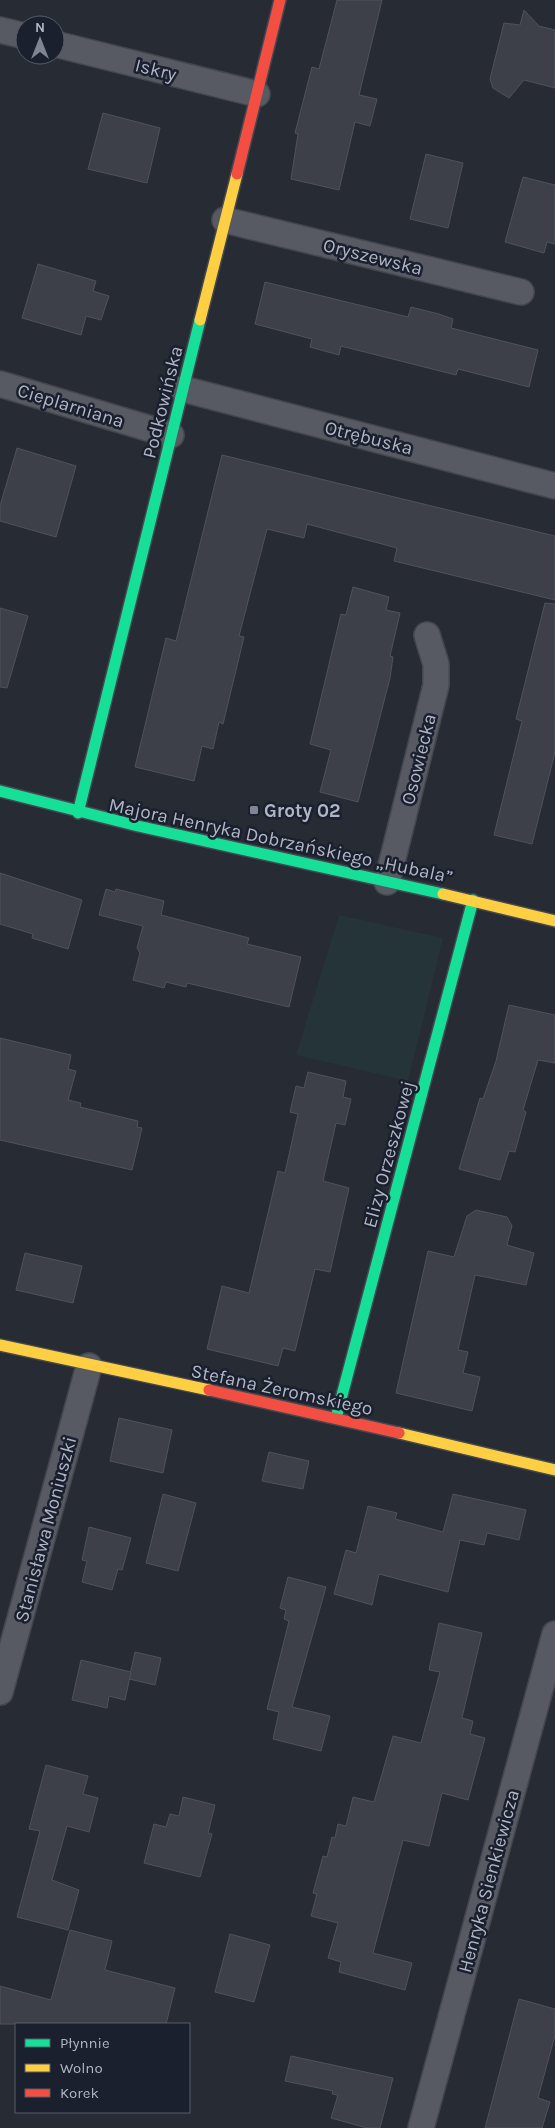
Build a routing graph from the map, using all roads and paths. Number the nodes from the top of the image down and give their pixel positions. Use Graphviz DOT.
graph roads {
  1 [pos="280,0"];
  2 [pos="0,30"];
  3 [pos="15,34"];
  4 [pos="65,46"];
  5 [pos="257,94"];
  6 [pos="224,220"];
  7 [pos="521,292"];
  8 [pos="0,384"];
  9 [pos="183,389"];
  10 [pos="171,435"];
  11 [pos="555,486"];
  12 [pos="427,635"];
  13 [pos="0,791"];
  14 [pos="78,813"];
  15 [pos="387,882"];
  16 [pos="473,900"];
  17 [pos="555,921"];
  18 [pos="0,1345"];
  19 [pos="89,1366"];
  20 [pos="336,1418"];
  21 [pos="555,1470"];
  22 [pos="555,1634"];
  23 [pos="0,1692"];
  24 [pos="421,2128"];
  1 -- 5 [label="street, Podkowińska"];
  2 -- 3 [label="street"];
  4 -- 5 [label="street, Iskry"];
  5 -- 6 [label="street, Podkowińska"];
  6 -- 7 [label="street, Oryszewska"];
  6 -- 9 [label="street, Podkowińska"];
  8 -- 10 [label="street, Cieplarniana"];
  9 -- 10 [label="street, Podkowińska"];
  9 -- 11 [label="street, Otrębuska"];
  10 -- 14 [label="street, Podkowińska"];
  12 -- 15 [label="street, Osowiecka"];
  13 -- 14 [label="street, Majora Henryka Dobrzańskiego „Hubala”"];
  14 -- 15 [label="street, Majora Henryka Dobrzańskiego „Hubala”"];
  15 -- 16 [label="street, Majora Henryka Dobrzańskiego „Hubala”"];
  16 -- 17 [label="street, Majora Henryka Dobrzańskiego „Hubala”"];
  16 -- 20 [label="street, Elizy Orzeszkowej"];
  18 -- 19 [label="street, Stefana Żeromskiego"];
  19 -- 20 [label="street, Stefana Żeromskiego"];
  19 -- 23 [label="street, Stanisława Moniuszki"];
  20 -- 21 [label="street, Stefana Żeromskiego"];
  22 -- 24 [label="street, Henryka Sienkiewicza"];
}
